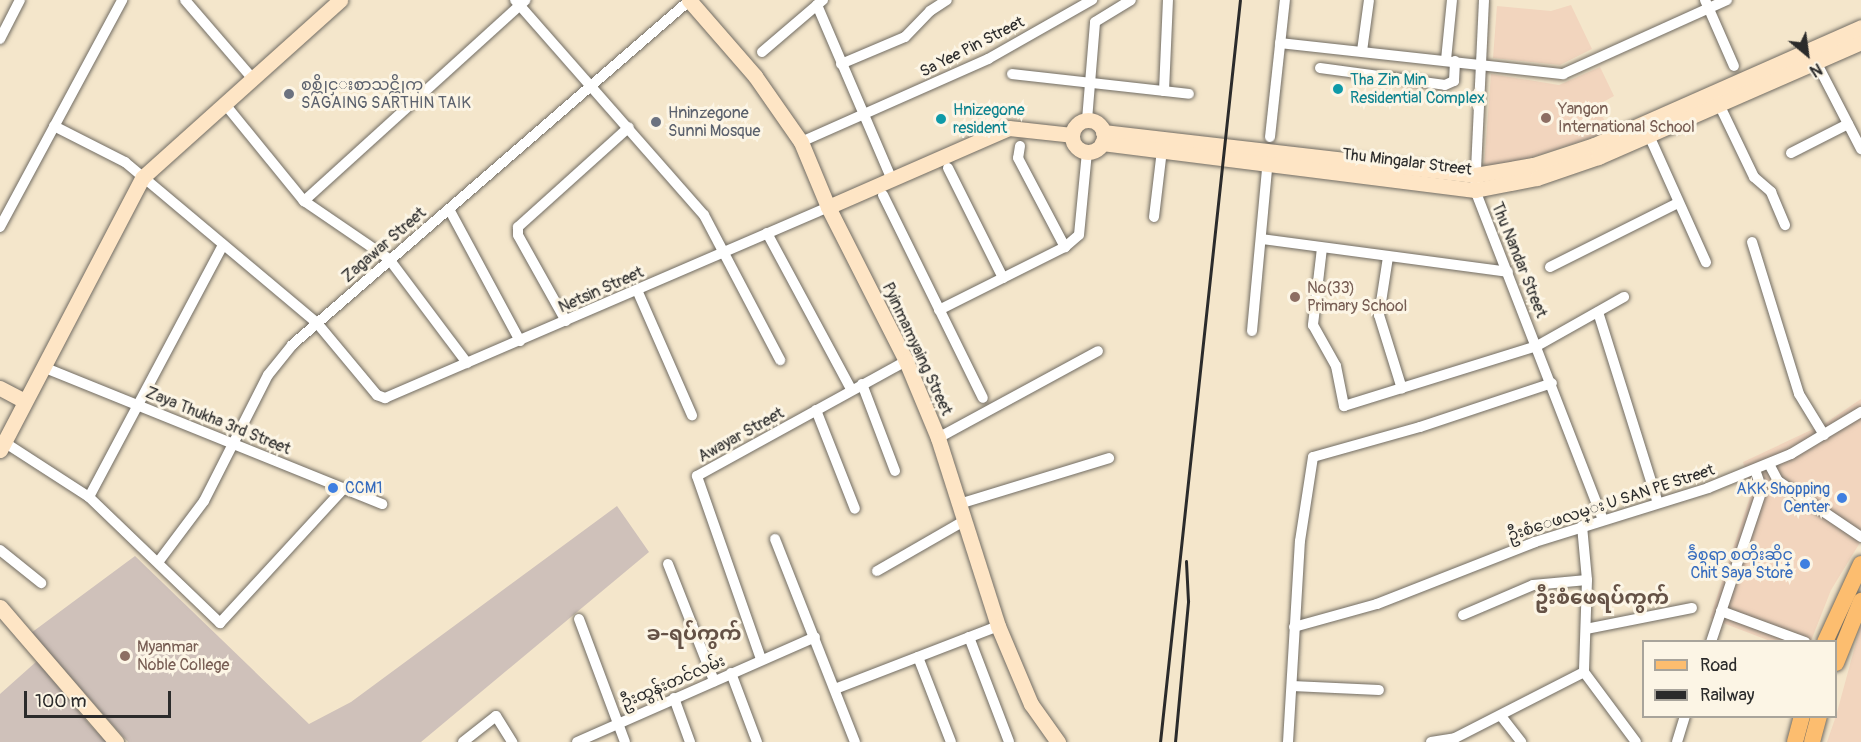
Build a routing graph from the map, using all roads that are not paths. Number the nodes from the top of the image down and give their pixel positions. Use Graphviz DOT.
graph roads {
  1 [pos="20,0"];
  2 [pos="122,0"];
  3 [pos="340,0"];
  4 [pos="690,0"];
  5 [pos="947,0"];
  6 [pos="1092,0"];
  7 [pos="1131,0"];
  8 [pos="1168,0"];
  9 [pos="1285,0"];
  10 [pos="1369,0"];
  11 [pos="1452,0"];
  12 [pos="1484,0"];
  13 [pos="1726,0"];
  14 [pos="188,1"];
  15 [pos="521,2"];
  16 [pos="820,3"];
  17 [pos="1708,4"];
  18 [pos="1861,27"];
  19 [pos="0,39"];
  20 [pos="1861,42"];
  21 [pos="1280,43"];
  22 [pos="1362,51"];
  23 [pos="762,52"];
  24 [pos="1813,56"];
  25 [pos="1451,60"];
  26 [pos="1479,63"];
  27 [pos="841,64"];
  28 [pos="1734,66"];
  29 [pos="1320,68"];
  30 [pos="1012,74"];
  31 [pos="252,78"];
  32 [pos="1090,82"];
  33 [pos="594,86"];
  34 [pos="1164,91"];
  35 [pos="1189,94"];
  36 [pos="1716,99"];
  37 [pos="224,104"];
  38 [pos="864,115"];
  39 [pos="1087,120"];
  40 [pos="1848,124"];
  41 [pos="54,126"];
  42 [pos="629,127"];
  43 [pos="1646,129"];
  44 [pos="1071,135"];
  45 [pos="1103,138"];
  46 [pos="801,142"];
  47 [pos="1020,146"];
  48 [pos="1269,149"];
  49 [pos="1861,149"];
  50 [pos="1162,150"];
  51 [pos="1087,152"];
  52 [pos="1791,153"];
  53 [pos="948,168"];
  54 [pos="143,177"];
  55 [pos="892,180"];
  56 [pos="1475,182"];
  57 [pos="883,195"];
  58 [pos="304,201"];
  59 [pos="1678,203"];
  60 [pos="828,207"];
  61 [pos="449,209"];
  62 [pos="1154,217"];
  63 [pos="1785,225"];
  64 [pos="0,227"];
  65 [pos="767,233"];
  66 [pos="1262,239"];
  67 [pos="1752,242"];
  68 [pos="223,245"];
  69 [pos="1065,247"];
  70 [pos="1322,248"];
  71 [pos="724,252"];
  72 [pos="1388,257"];
  73 [pos="389,259"];
  74 [pos="1706,262"];
  75 [pos="1550,267"];
  76 [pos="1508,272"];
  77 [pos="1003,278"];
  78 [pos="637,290"];
  79 [pos="1624,297"];
  80 [pos="939,310"];
  81 [pos="1598,312"];
  82 [pos="566,321"];
  83 [pos="317,323"];
  84 [pos="1252,331"];
  85 [pos="520,341"];
  86 [pos="1537,346"];
  87 [pos="1098,351"];
  88 [pos="780,360"];
  89 [pos="906,362"];
  90 [pos="467,363"];
  91 [pos="43,366"];
  92 [pos="1552,383"];
  93 [pos="862,384"];
  94 [pos="0,388"];
  95 [pos="851,389"];
  96 [pos="1402,389"];
  97 [pos="983,398"];
  98 [pos="23,400"];
  99 [pos="137,404"];
  100 [pos="816,410"];
  101 [pos="1861,412"];
  102 [pos="692,415"];
  103 [pos="1824,435"];
  104 [pos="938,438"];
  105 [pos="231,442"];
  106 [pos="2,446"];
  107 [pos="1109,458"];
  108 [pos="1769,464"];
  109 [pos="1755,470"];
  110 [pos="895,471"];
  111 [pos="344,488"];
  112 [pos="89,497"];
  113 [pos="1658,503"];
  114 [pos="382,504"];
  115 [pos="959,504"];
  116 [pos="855,509"];
  117 [pos="1603,520"];
  118 [pos="964,521"];
  119 [pos="1582,526"];
  120 [pos="1861,537"];
  121 [pos="775,539"];
  122 [pos="0,550"];
  123 [pos="159,561"];
  124 [pos="668,564"];
  125 [pos="1861,564"];
  126 [pos="877,571"];
  127 [pos="1587,579"];
  128 [pos="40,583"];
  129 [pos="1861,601"];
  130 [pos="0,607"];
  131 [pos="1692,608"];
  132 [pos="1721,611"];
  133 [pos="1463,615"];
  134 [pos="579,619"];
  135 [pos="998,626"];
  136 [pos="1294,627"];
  137 [pos="1586,629"];
  138 [pos="815,637"];
  139 [pos="969,637"];
  140 [pos="1712,640"];
  141 [pos="1800,640"];
  142 [pos="1826,640"];
  143 [pos="918,657"];
  144 [pos="762,659"];
  145 [pos="1837,661"];
  146 [pos="1584,672"];
  147 [pos="731,673"];
  148 [pos="714,681"];
  149 [pos="1292,686"];
  150 [pos="835,689"];
  151 [pos="1379,690"];
  152 [pos="674,698"];
  153 [pos="1501,716"];
  154 [pos="1685,718"];
  155 [pos="1802,718"];
  156 [pos="1819,718"];
  157 [pos="618,722"];
  158 [pos="1453,740"];
  159 [pos="116,742"];
  160 [pos="463,742"];
  161 [pos="512,742"];
  162 [pos="577,742"];
  163 [pos="626,742"];
  164 [pos="690,742"];
  165 [pos="757,742"];
  166 [pos="855,742"];
  167 [pos="951,742"];
  168 [pos="1010,742"];
  169 [pos="1058,742"];
  170 [pos="1288,742"];
  171 [pos="1431,742"];
  172 [pos="1521,742"];
  173 [pos="1636,742"];
  174 [pos="1677,742"];
  175 [pos="1795,742"];
  176 [pos="1812,742"];
  1 -- 19 [label="street"];
  2 -- 41 [label="street"];
  3 -- 31 [label="street"];
  4 -- 33 [label="street, Zagawar Street"];
  4 -- 46 [label="street, Pyinmamyaing Street"];
  5 -- 27 [label="street"];
  6 -- 38 [label="street, Sa Yee Pin Street"];
  7 -- 32 [label="street"];
  8 -- 34 [label="street"];
  9 -- 21 [label="street"];
  10 -- 22 [label="street"];
  11 -- 25 [label="street"];
  12 -- 26 [label="street, Thu Nandar Street"];
  13 -- 17 [label="street"];
  14 -- 31 [label="street"];
  15 -- 33 [label="street"];
  15 -- 58 [label="street"];
  16 -- 23 [label="street"];
  16 -- 27 [label="street"];
  17 -- 26 [label="street"];
  17 -- 28 [label="street"];
  18 -- 24 [label="street, Thu Mingalar Street"];
  20 -- 24 [label="street, Thu Mingalar Street"];
  21 -- 22 [label="street"];
  21 -- 48 [label="street"];
  22 -- 25 [label="street"];
  24 -- 36 [label="street, Thu Mingalar Street"];
  24 -- 40 [label="street"];
  25 -- 26 [label="street"];
  25 -- 29 [label="street"];
  26 -- 56 [label="street, Thu Nandar Street"];
  27 -- 38 [label="street"];
  30 -- 32 [label="street"];
  31 -- 37 [label="street"];
  32 -- 34 [label="street"];
  32 -- 39 [label="street"];
  33 -- 42 [label="street"];
  33 -- 61 [label="street, Zagawar Street"];
  34 -- 35 [label="street"];
  36 -- 43 [label="street, Thu Mingalar Street"];
  36 -- 63 [label="street"];
  37 -- 54 [label="street"];
  37 -- 58 [label="street"];
  38 -- 46 [label="street, Sa Yee Pin Street"];
  38 -- 55 [label="street"];
  39 -- 44 [label="street"];
  39 -- 45 [label="street"];
  40 -- 49 [label="street"];
  40 -- 52 [label="street"];
  41 -- 54 [label="street"];
  41 -- 64 [label="street"];
  42 -- 71 [label="street"];
  42 -- 82 [label="street"];
  43 -- 56 [label="street, Thu Mingalar Street"];
  43 -- 59 [label="street"];
  44 -- 51 [label="street"];
  44 -- 55 [label="street"];
  45 -- 48 [label="street, Thu Mingalar Street"];
  45 -- 50 [label="street, Thu Mingalar Street"];
  45 -- 51 [label="street"];
  46 -- 60 [label="street, Pyinmamyaing Street"];
  47 -- 69 [label="street"];
  48 -- 50 [label="street, Thu Mingalar Street"];
  48 -- 56 [label="street, Thu Mingalar Street"];
  48 -- 66 [label="street"];
  50 -- 62 [label="street"];
  51 -- 69 [label="street"];
  53 -- 77 [label="street"];
  54 -- 68 [label="street"];
  54 -- 91 [label="street"];
  55 -- 60 [label="street"];
  56 -- 76 [label="street, Thu Nandar Street"];
  57 -- 80 [label="street"];
  58 -- 73 [label="street"];
  59 -- 74 [label="street"];
  59 -- 75 [label="street"];
  60 -- 65 [label="street, Netsin Street"];
  60 -- 89 [label="street, Pyinmamyaing Street"];
  61 -- 73 [label="street, Zagawar Street"];
  61 -- 85 [label="street"];
  65 -- 71 [label="street, Netsin Street"];
  65 -- 95 [label="street"];
  66 -- 70 [label="street"];
  66 -- 84 [label="street"];
  67 -- 103 [label="street"];
  68 -- 83 [label="street"];
  68 -- 99 [label="street"];
  69 -- 77 [label="street"];
  70 -- 72 [label="street"];
  70 -- 96 [label="street"];
  71 -- 78 [label="street, Netsin Street"];
  71 -- 88 [label="street"];
  72 -- 76 [label="street"];
  72 -- 96 [label="street"];
  73 -- 83 [label="street, Zagawar Street"];
  73 -- 90 [label="street"];
  76 -- 86 [label="street, Thu Nandar Street"];
  77 -- 80 [label="street"];
  78 -- 82 [label="street, Netsin Street"];
  78 -- 102 [label="street"];
  79 -- 81 [label="street"];
  80 -- 97 [label="street"];
  81 -- 86 [label="street"];
  81 -- 113 [label="street"];
  82 -- 85 [label="street, Netsin Street"];
  83 -- 90 [label="street, Netsin Street"];
  83 -- 105 [label="street, Zagawar Street"];
  85 -- 90 [label="street, Netsin Street"];
  86 -- 92 [label="street, Thu Nandar Street"];
  86 -- 96 [label="street"];
  87 -- 104 [label="street"];
  89 -- 93 [label="street, Awayar Street"];
  89 -- 104 [label="street, Pyinmamyaing Street"];
  91 -- 98 [label="street"];
  91 -- 99 [label="street, Zaya Thukha 3rd Street"];
  92 -- 117 [label="street, Thu Nandar Street"];
  92 -- 136 [label="street"];
  93 -- 95 [label="street, Awayar Street"];
  93 -- 110 [label="street"];
  94 -- 98 [label="street"];
  95 -- 100 [label="street, Awayar Street"];
  98 -- 106 [label="street"];
  99 -- 105 [label="street, Zaya Thukha 3rd Street"];
  99 -- 112 [label="street"];
  100 -- 116 [label="street"];
  100 -- 144 [label="street, Awayar Street"];
  101 -- 103 [label="street, ဦးစံေဖလမ္း U SAN PE Street"];
  103 -- 108 [label="street, ဦးစံေဖလမ္း U SAN PE Street"];
  104 -- 115 [label="street, Pyinmamyaing Street"];
  105 -- 111 [label="street, Zaya Thukha 3rd Street"];
  105 -- 123 [label="street, Zagawar Street"];
  106 -- 112 [label="street"];
  107 -- 115 [label="street"];
  108 -- 109 [label="street, ဦးစံေဖလမ္း U SAN PE Street"];
  108 -- 120 [label="street"];
  109 -- 113 [label="street, ဦးစံေဖလမ္း U SAN PE Street"];
  109 -- 132 [label="street"];
  111 -- 114 [label="street, Zaya Thukha 3rd Street"];
  111 -- 123 [label="street"];
  112 -- 123 [label="street"];
  113 -- 117 [label="street, ဦးစံေဖလမ္း U SAN PE Street"];
  115 -- 118 [label="street, Pyinmamyaing Street"];
  117 -- 119 [label="street, ဦးစံေဖလမ္း U SAN PE Street"];
  118 -- 126 [label="street"];
  118 -- 135 [label="street, Pyinmamyaing Street"];
  119 -- 127 [label="street"];
  119 -- 136 [label="street, ဦးစံေဖလမ္း U SAN PE Street"];
  121 -- 138 [label="street"];
  122 -- 128 [label="street"];
  124 -- 148 [label="street"];
  125 -- 142 [label="main road"];
  127 -- 133 [label="street"];
  127 -- 137 [label="street"];
  129 -- 145 [label="main road"];
  130 -- 159 [label="street"];
  131 -- 137 [label="street"];
  132 -- 140 [label="street"];
  132 -- 141 [label="street"];
  134 -- 157 [label="street"];
  135 -- 139 [label="street"];
  135 -- 169 [label="street, Pyinmamyaing Street"];
  136 -- 149 [label="street"];
  137 -- 146 [label="street"];
  138 -- 144 [label="street, ဦးထွန်းတင်လမ်း"];
  138 -- 150 [label="street"];
  139 -- 143 [label="street"];
  139 -- 168 [label="street"];
  143 -- 150 [label="street"];
  143 -- 167 [label="street"];
  144 -- 147 [label="street, ဦးထွန်းတင်လမ်း"];
  146 -- 153 [label="street"];
  146 -- 173 [label="street"];
  147 -- 148 [label="street, ဦးထွန်းတင်လမ်း"];
  147 -- 165 [label="street"];
  148 -- 152 [label="street, ဦးထွန်းတင်လမ်း"];
  149 -- 151 [label="street"];
  149 -- 170 [label="street"];
  150 -- 166 [label="street"];
  152 -- 157 [label="street, ဦးထွန်းတင်လမ်း"];
  152 -- 164 [label="street"];
  153 -- 158 [label="street"];
  153 -- 172 [label="street"];
  154 -- 174 [label="street"];
  155 -- 175 [label="main road"];
  156 -- 176 [label="main road"];
  157 -- 162 [label="street, ဦးထွန်းတင်လမ်း"];
  157 -- 163 [label="street"];
  158 -- 171 [label="street"];
  160 -- 161 [label="street"];
}
